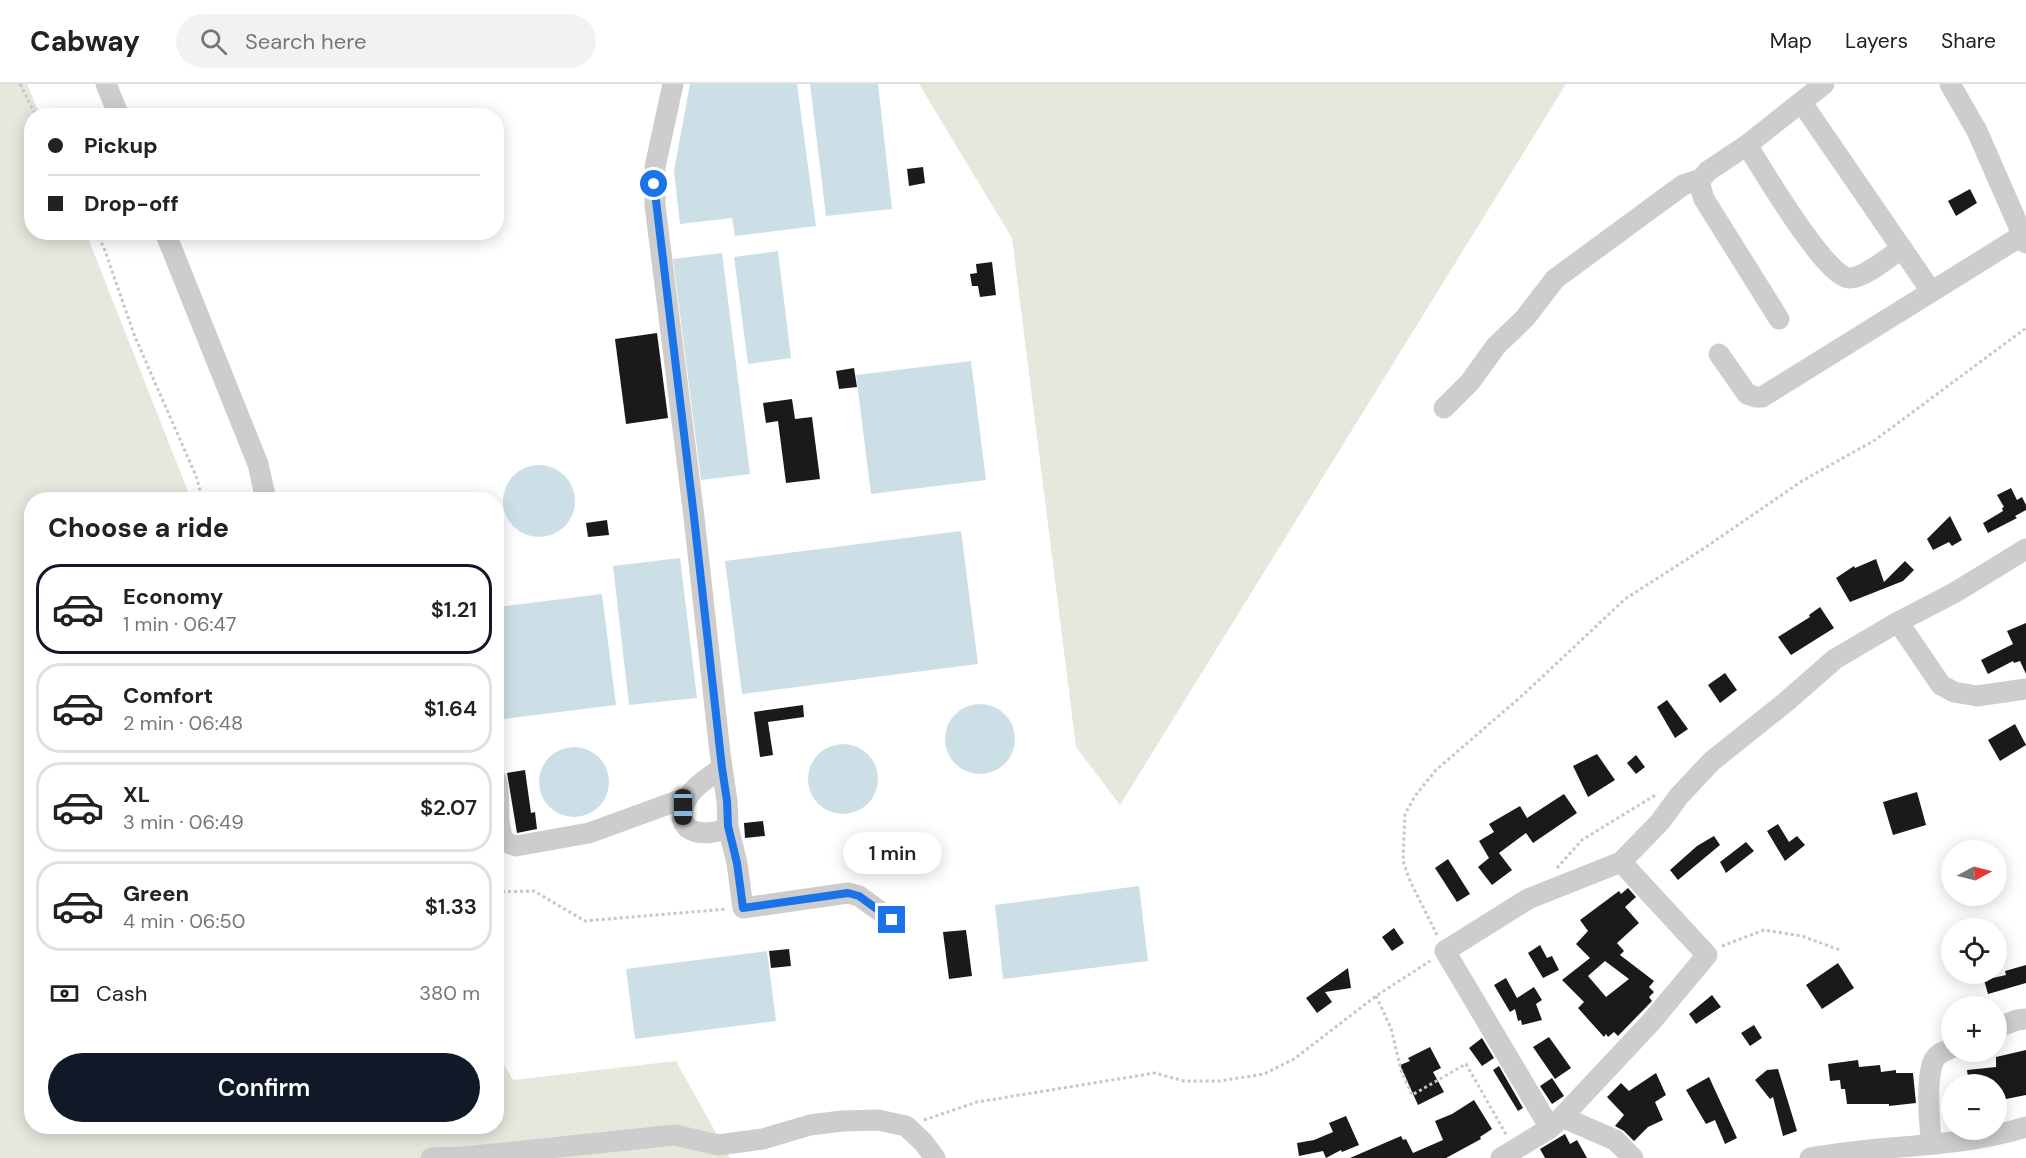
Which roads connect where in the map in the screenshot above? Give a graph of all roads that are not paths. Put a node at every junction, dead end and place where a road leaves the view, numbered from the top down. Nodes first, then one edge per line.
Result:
1 (106, 84) edge
2 (673, 84) edge
3 (1824, 84) edge
4 (1950, 84) edge
5 (1802, 103) junction
6 (116, 108) edge
7 (1747, 145) junction
8 (1701, 179) junction
9 (2025, 237) edge
10 (168, 240) edge
11 (1902, 248) junction
12 (1931, 291) junction
13 (1779, 319) dead end
14 (1719, 354) dead end
15 (1444, 408) dead end
16 (264, 492) edge
17 (2026, 549) edge
18 (1898, 622) junction
19 (2026, 689) edge
20 (722, 768) junction
21 (688, 797) junction
22 (728, 826) junction
23 (504, 840) edge
24 (1621, 862) junction
25 (892, 920) dead end
26 (2026, 1019) edge
27 (2007, 1024) edge
28 (1941, 1053) edge
29 (1556, 1122) junction
30 (2026, 1127) edge
31 (1932, 1144) junction
32 (1508, 1154) edge
33 (431, 1158) edge
34 (935, 1158) edge
35 (1633, 1158) edge
36 (1809, 1158) edge

1 - 6 street
2 - 20 street
3 - 5 street
4 - 9 street
5 - 7 street
5 - 11 street
7 - 8 street
7 - 11 street
8 - 13 street
8 - 15 street
9 - 12 street
10 - 16 street
11 - 12 street
12 - 14 street
17 - 18 street
18 - 19 street
18 - 24 street
20 - 21 street
20 - 22 street
21 - 22 street
21 - 23 street
22 - 25 street
24 - 29 street
24 - 29 street
26 - 27 street
28 - 31 street
29 - 32 street
29 - 35 street
30 - 31 street
31 - 36 street
33 - 34 street

